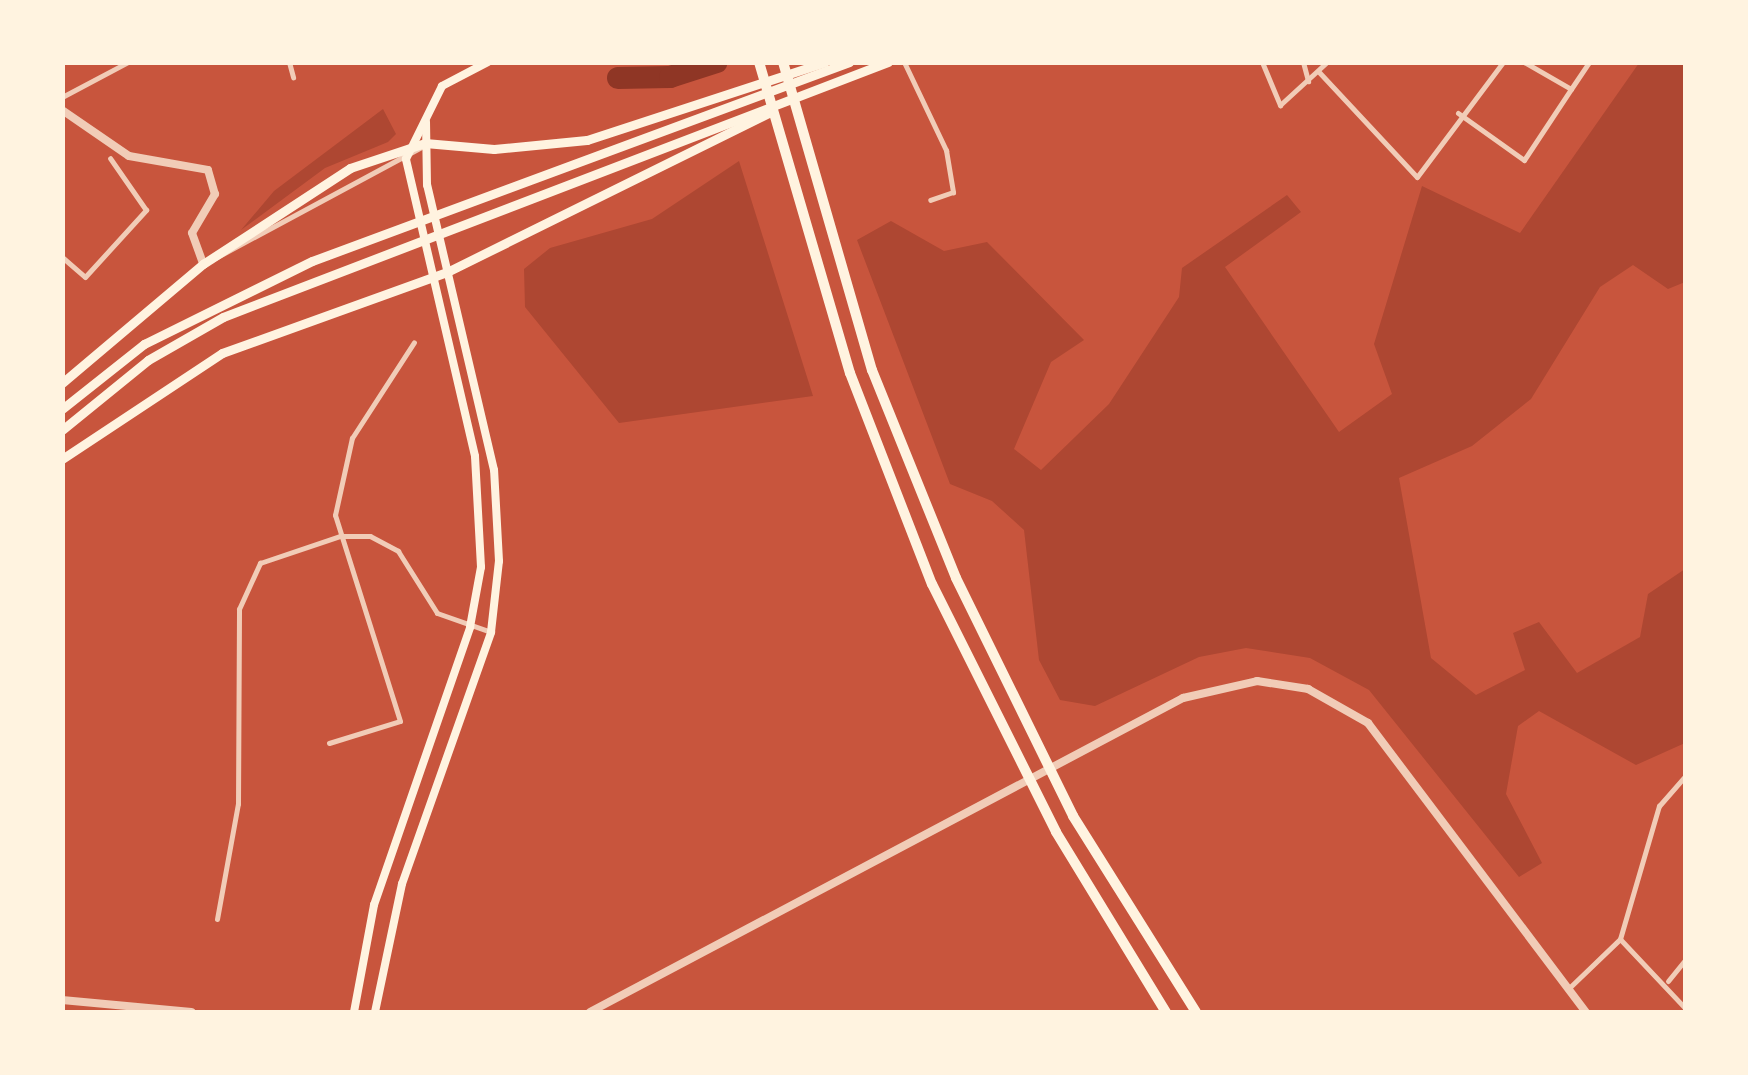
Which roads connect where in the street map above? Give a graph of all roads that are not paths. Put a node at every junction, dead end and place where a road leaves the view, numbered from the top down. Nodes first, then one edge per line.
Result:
1 (128, 62) edge
2 (290, 62) edge
3 (488, 62) edge
4 (758, 62) edge
5 (783, 62) edge
6 (825, 62) edge
7 (848, 62) edge
8 (888, 62) edge
9 (904, 62) edge
10 (1262, 62) edge
11 (1303, 62) edge
12 (1326, 62) edge
13 (1504, 62) edge
14 (1524, 62) edge
15 (1590, 62) edge
16 (477, 64) edge
17 (1318, 71) junction
18 (293, 76) dead end
19 (1308, 81) junction
20 (1570, 89) junction
21 (62, 97) edge
22 (786, 102) junction
23 (62, 110) edge
24 (1458, 113) junction
25 (426, 122) junction
26 (425, 143) junction
27 (408, 147) junction
28 (110, 158) dead end
29 (406, 160) junction
30 (930, 200) dead end
31 (62, 257) edge
32 (202, 264) junction
33 (446, 272) junction
34 (431, 277) junction
35 (414, 342) dead end
36 (62, 382) edge
37 (62, 409) edge
38 (62, 430) edge
39 (62, 458) edge
40 (340, 536) junction
41 (470, 627) junction
42 (490, 632) junction
43 (329, 743) dead end
44 (1686, 775) edge
45 (217, 919) dead end
46 (1620, 940) junction
47 (1686, 959) edge
48 (1668, 982) junction
49 (1568, 988) junction
50 (62, 1000) edge
51 (1686, 1009) edge
52 (191, 1012) edge
53 (354, 1012) edge
54 (374, 1012) edge
55 (590, 1012) edge
56 (1166, 1012) edge
57 (1196, 1012) edge
58 (1586, 1012) edge

1 - 21 street
2 - 18 street
3 - 16 main road
4 - 56 highway
5 - 57 highway
6 - 26 highway
7 - 37 highway
8 - 22 highway
9 - 30 street
10 - 19 street
11 - 19 street
12 - 17 street
13 - 24 street
14 - 20 street
15 - 20 street
16 - 25 main road
17 - 19 street
17 - 24 street
20 - 24 street
22 - 33 highway
22 - 38 highway
23 - 32 street
25 - 26 main road
25 - 27 main road
26 - 27 highway
26 - 29 street
26 - 33 main road
27 - 29 main road
27 - 32 highway
28 - 31 street
29 - 32 street
29 - 34 main road
32 - 36 highway
33 - 34 highway
33 - 42 main road
34 - 39 highway
34 - 41 main road
35 - 40 street
40 - 41 street
40 - 43 street
40 - 45 street
41 - 42 street
41 - 53 main road
42 - 54 main road
44 - 46 street
46 - 48 street
46 - 49 street
47 - 48 street
48 - 51 street
49 - 55 street
49 - 58 street
50 - 52 street

